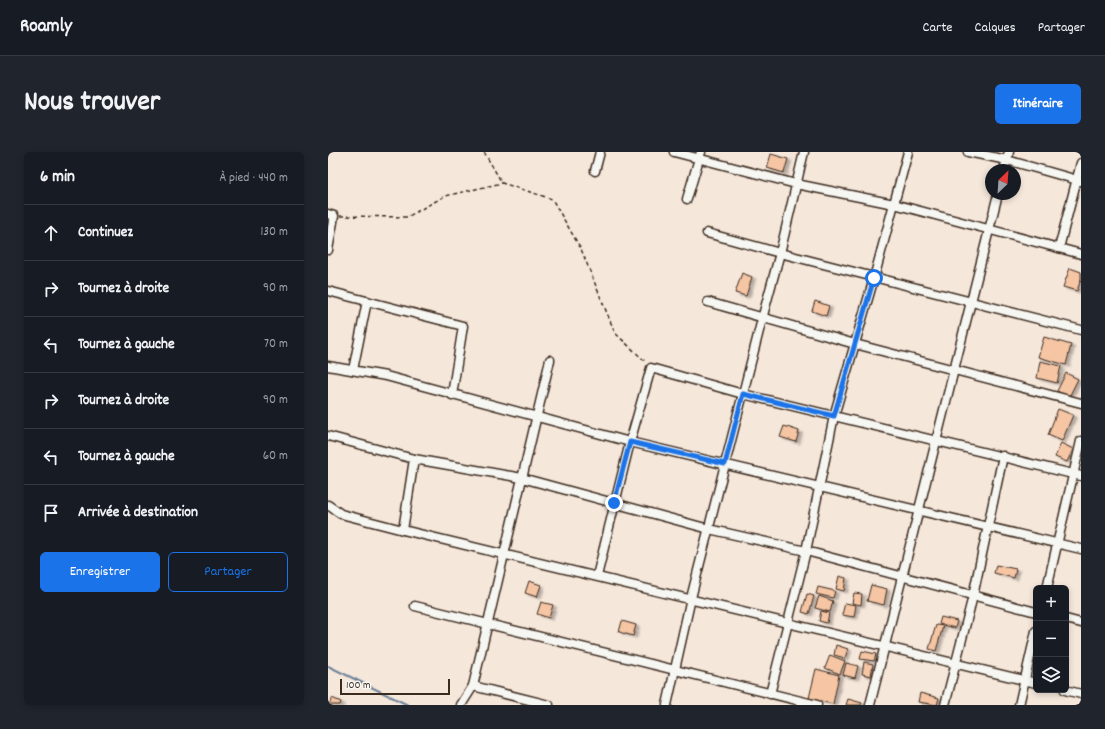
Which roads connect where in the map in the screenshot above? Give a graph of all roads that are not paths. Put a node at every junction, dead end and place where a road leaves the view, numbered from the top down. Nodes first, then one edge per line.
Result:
1 (600, 152) edge
2 (674, 152) edge
3 (804, 152) edge
4 (908, 152) edge
5 (968, 152) edge
6 (700, 155) edge
7 (1008, 156) edge
8 (1081, 163) edge
9 (595, 171) dead end
10 (1079, 180) edge
11 (796, 184) junction
12 (687, 199) dead end
13 (996, 200) edge
14 (894, 204) junction
15 (331, 215) edge
16 (988, 228) junction
17 (707, 233) dead end
18 (1059, 248) junction
19 (328, 250) edge
20 (780, 254) junction
21 (1081, 254) edge
22 (874, 278) junction
23 (328, 291) edge
24 (368, 301) junction
25 (708, 302) dead end
26 (971, 302) junction
27 (762, 319) junction
28 (1081, 330) edge
29 (855, 344) junction
30 (550, 360) dead end
31 (328, 366) edge
32 (353, 370) junction
33 (954, 370) junction
34 (452, 394) junction
35 (743, 394) junction
36 (1081, 403) edge
37 (537, 415) junction
38 (834, 416) junction
39 (328, 436) edge
40 (936, 440) junction
41 (1081, 441) edge
42 (630, 442) junction
43 (1003, 456) junction
44 (414, 459) junction
45 (725, 464) junction
46 (1077, 475) edge
47 (522, 478) junction
48 (820, 486) junction
49 (614, 503) junction
50 (328, 505) edge
51 (919, 509) junction
52 (988, 527) junction
53 (709, 529) junction
54 (403, 530) junction
55 (1058, 544) junction
56 (1081, 549) edge
57 (806, 551) junction
58 (504, 554) junction
59 (597, 576) junction
60 (902, 577) junction
61 (1047, 585) edge
62 (973, 596) junction
63 (691, 598) junction
64 (414, 606) dead end
65 (1033, 611) edge
66 (1069, 620) edge
67 (788, 622) junction
68 (1081, 622) edge
69 (488, 624) junction
70 (1033, 644) edge
71 (885, 646) junction
72 (956, 663) junction
73 (674, 670) junction
74 (1025, 680) junction
75 (1033, 682) edge
76 (473, 686) junction
77 (1069, 691) edge
78 (770, 694) junction
79 (1081, 694) edge
80 (461, 705) edge
81 (549, 705) edge
82 (667, 705) edge
83 (817, 705) edge
84 (870, 705) edge
85 (945, 705) edge
86 (1019, 705) edge

1 - 9 street
2 - 6 street
3 - 11 street
4 - 14 street
5 - 7 street
6 - 11 street
6 - 12 street
7 - 10 street
8 - 10 street
10 - 18 street
11 - 14 street
11 - 20 street
13 - 16 street
14 - 16 street
14 - 22 street
15 - 19 street
16 - 18 street
16 - 26 street
17 - 20 street
18 - 21 street
20 - 22 street
20 - 27 street
22 - 26 street
22 - 29 street
23 - 24 street
24 - 32 street
24 - 34 street
25 - 27 street
26 - 28 street
26 - 33 street
27 - 29 street
27 - 35 street
29 - 33 street
29 - 38 street
30 - 37 street
31 - 32 street
32 - 34 street
33 - 36 street
33 - 40 street
34 - 37 street
35 - 38 street
35 - 42 street
35 - 45 street
37 - 42 street
37 - 47 street
38 - 40 street
38 - 48 street
39 - 44 street
40 - 43 street
40 - 51 street
41 - 46 street
42 - 45 street
42 - 49 street
43 - 46 street
43 - 52 street
44 - 47 street
44 - 54 street
45 - 48 street
45 - 53 street
46 - 55 street
47 - 49 street
47 - 58 street
48 - 51 street
48 - 57 street
49 - 53 street
49 - 59 street
50 - 54 street
51 - 52 street
51 - 60 street
52 - 55 street
52 - 62 street
53 - 57 street
53 - 63 street
54 - 58 street
55 - 56 street
55 - 61 street
57 - 60 street
57 - 67 street
58 - 59 street
58 - 69 street
59 - 63 street
60 - 62 street
60 - 71 street
62 - 65 street
62 - 72 street
63 - 67 street
63 - 73 street
64 - 69 street
66 - 68 street
67 - 71 street
67 - 78 street
69 - 73 street
69 - 76 street
70 - 74 street
71 - 72 street
71 - 84 street
72 - 74 street
72 - 85 street
73 - 78 street
73 - 82 street
74 - 75 street
74 - 86 street
76 - 80 street
76 - 81 street
77 - 79 street
78 - 83 street

